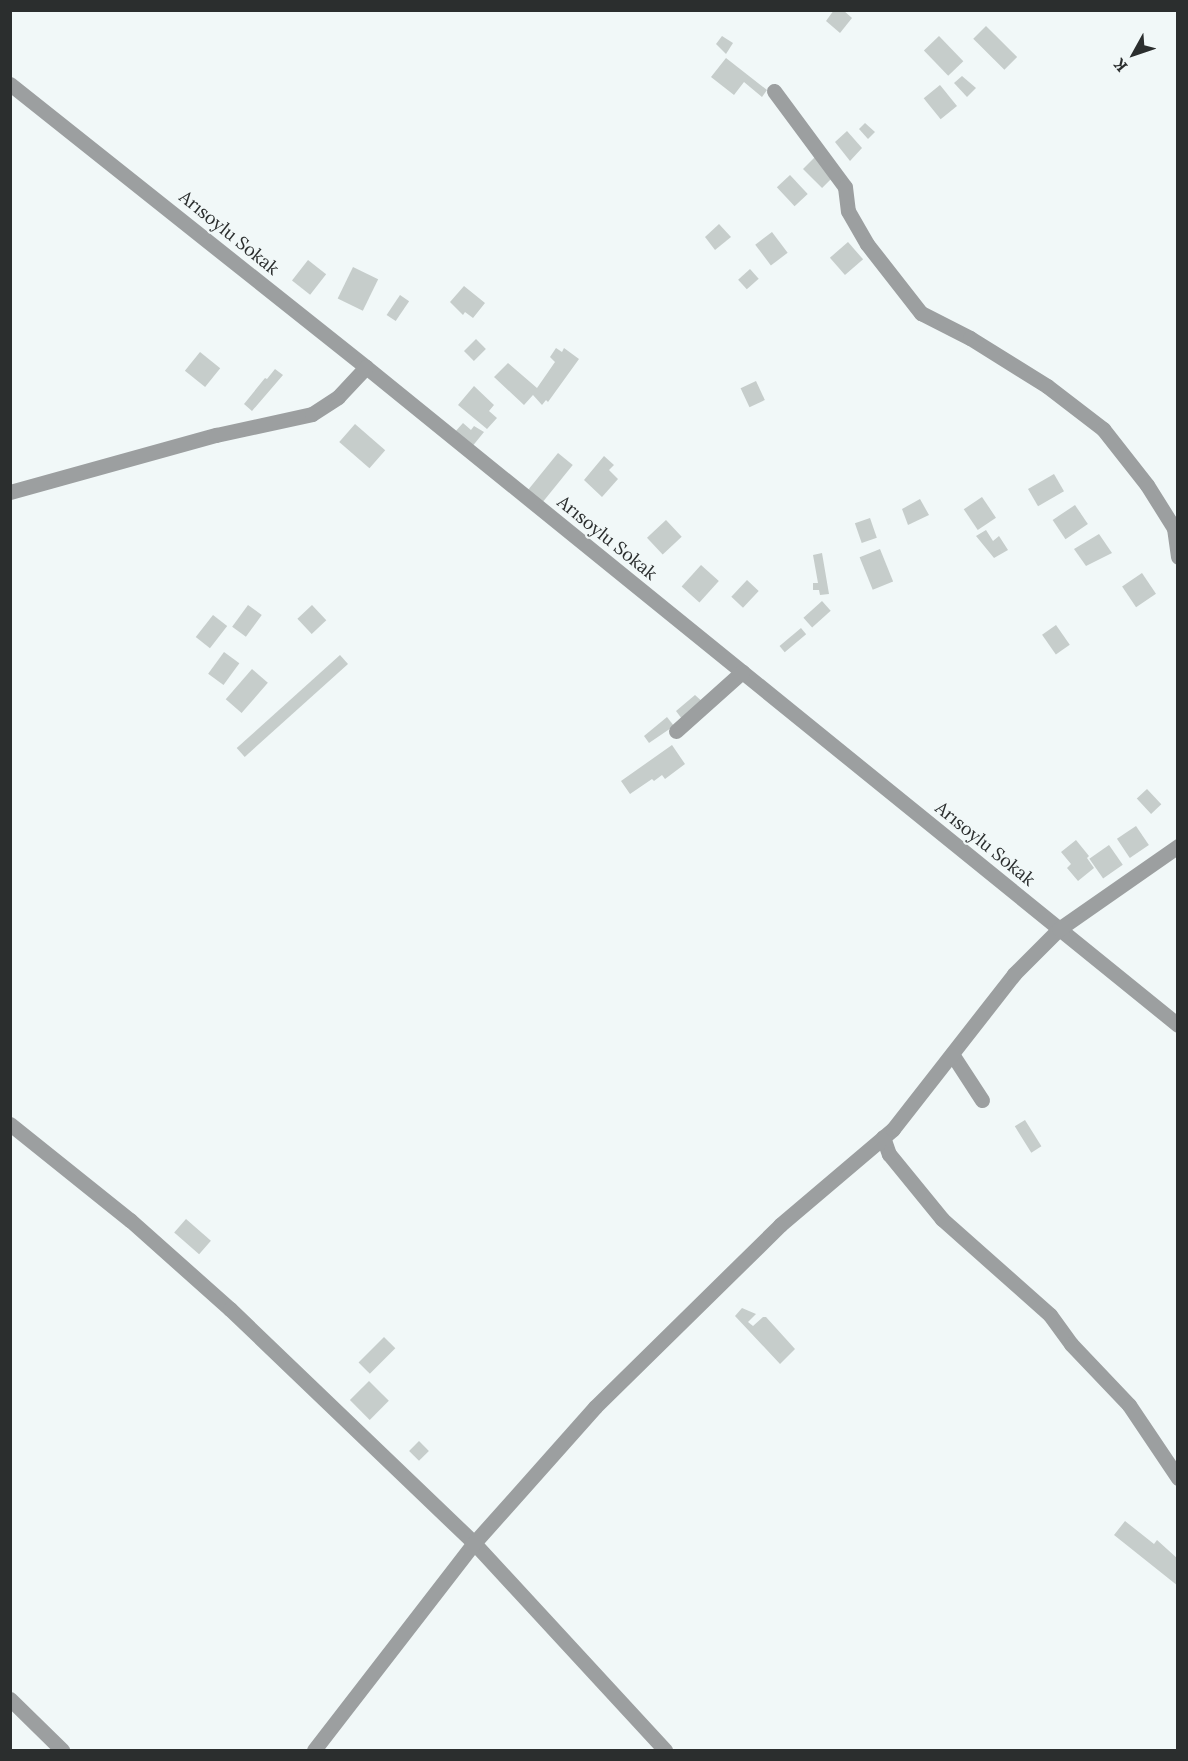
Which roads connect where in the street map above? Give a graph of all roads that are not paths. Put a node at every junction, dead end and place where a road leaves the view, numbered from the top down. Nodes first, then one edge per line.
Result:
1 (10, 84) edge
2 (774, 91) dead end
3 (366, 367) junction
4 (10, 492) edge
5 (1178, 557) edge
6 (742, 672) junction
7 (676, 731) dead end
8 (1178, 846) edge
9 (1059, 929) junction
10 (1178, 1024) edge
11 (952, 1054) junction
12 (982, 1100) dead end
13 (10, 1124) edge
14 (883, 1137) junction
15 (1178, 1478) edge
16 (474, 1543) junction
17 (10, 1699) edge
18 (62, 1750) edge
19 (314, 1750) edge
20 (665, 1750) edge

1 - 3 street, Arısoylu Sokak
2 - 5 street
3 - 4 street
3 - 6 street, Arısoylu Sokak
6 - 7 street
6 - 9 street, Arısoylu Sokak
8 - 9 street
9 - 10 street, Arısoylu Sokak
9 - 11 street
11 - 12 street
11 - 14 street
13 - 16 street
14 - 15 street
14 - 16 street
16 - 19 street
16 - 20 street
17 - 18 street

